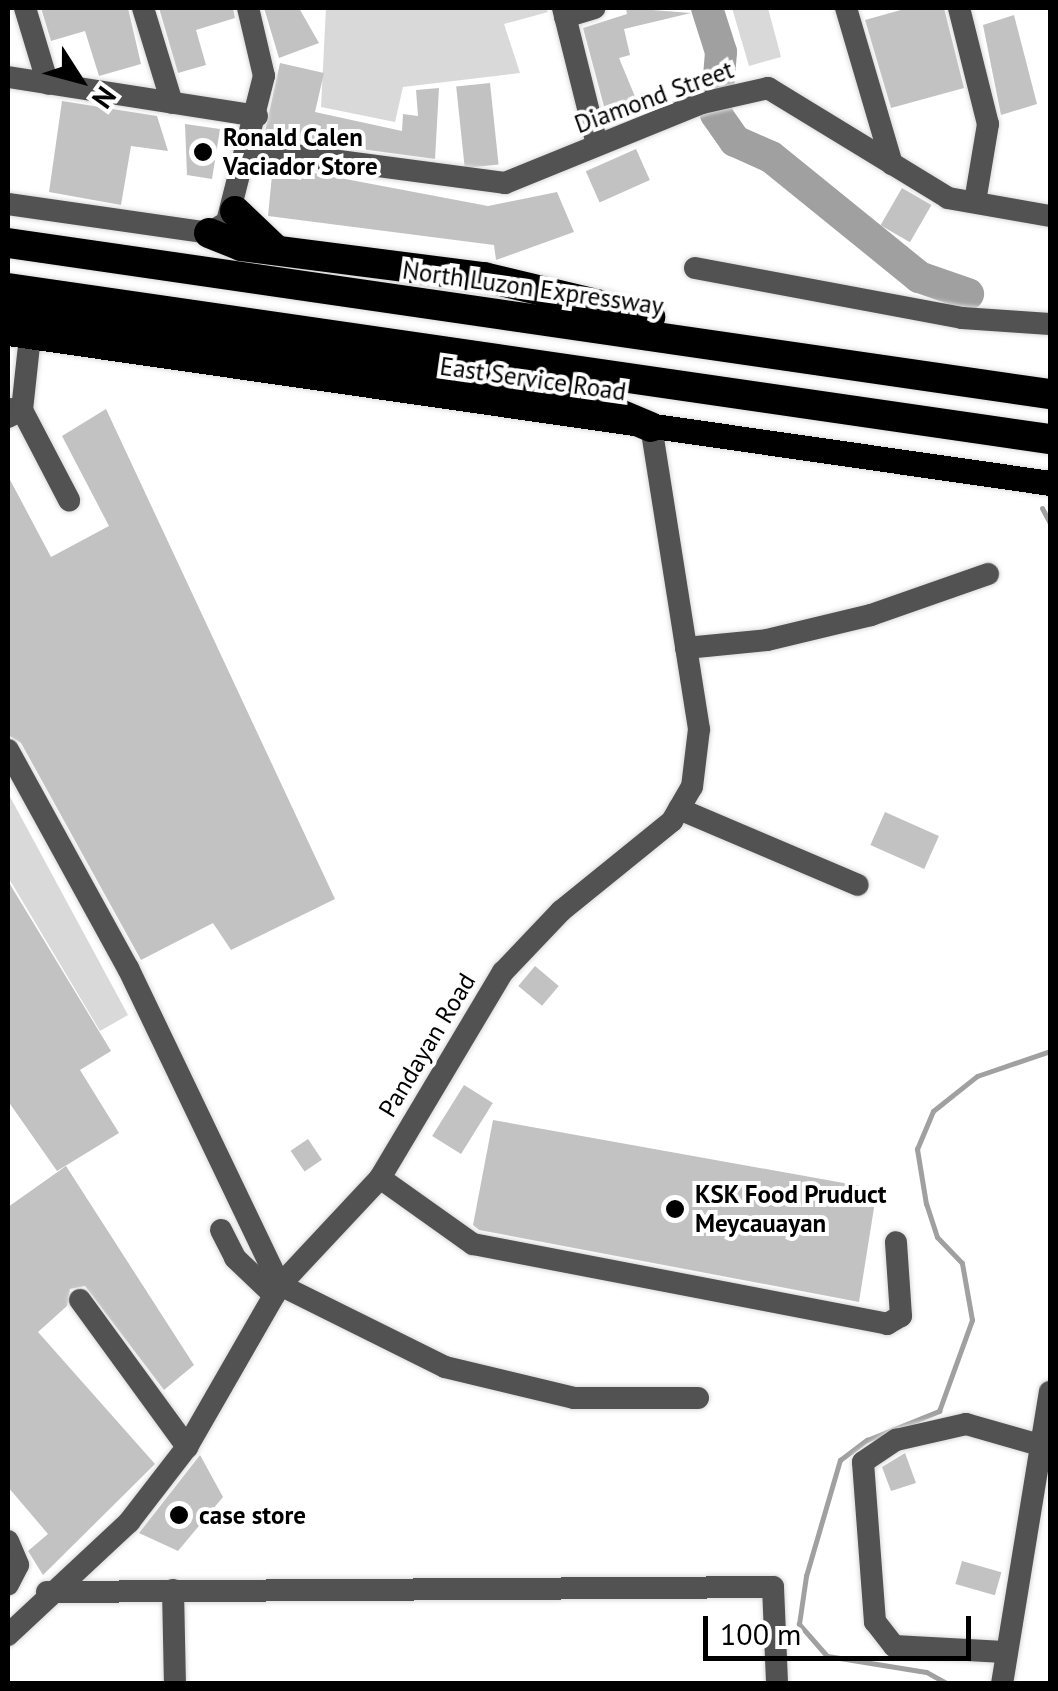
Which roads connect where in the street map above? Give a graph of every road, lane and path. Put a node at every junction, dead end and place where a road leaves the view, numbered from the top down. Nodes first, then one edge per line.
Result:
1 (25, 8) edge
2 (143, 8) edge
3 (248, 8) edge
4 (594, 8) edge
5 (846, 8) edge
6 (959, 8) edge
7 (564, 12) edge
8 (8, 77) edge
9 (48, 84) junction
10 (172, 103) junction
11 (870, 105) junction
12 (257, 116) junction
13 (830, 127) junction
14 (596, 144) junction
15 (250, 150) junction
16 (892, 164) junction
17 (975, 202) junction
18 (8, 204) edge
19 (236, 211) junction
20 (1050, 216) edge
21 (209, 234) junction
22 (8, 244) edge
23 (277, 250) junction
24 (695, 268) dead end
25 (8, 288) edge
26 (8, 314) edge
27 (1050, 324) edge
28 (19, 334) edge
29 (814, 357) junction
30 (1050, 394) edge
31 (12, 412) edge
32 (650, 427) junction
33 (1050, 439) edge
34 (1050, 483) edge
35 (70, 500) dead end
36 (988, 574) dead end
37 (686, 648) junction
38 (8, 750) edge
39 (678, 810) junction
40 (858, 885) dead end
41 (380, 1178) junction
42 (221, 1230) dead end
43 (896, 1242) dead end
44 (277, 1290) junction
45 (80, 1300) dead end
46 (1050, 1392) edge
47 (698, 1398) dead end
48 (1044, 1446) edge
49 (187, 1448) junction
50 (8, 1541) edge
51 (8, 1585) edge
52 (173, 1590) junction
53 (47, 1592) junction
54 (8, 1635) edge
55 (1004, 1652) junction
56 (175, 1684) edge
57 (777, 1684) edge
58 (1002, 1684) edge

1 - 9 street
2 - 10 street
3 - 12 street
4 - 7 street
5 - 11 street
6 - 17 street
7 - 14 street
8 - 9 street
9 - 10 street
10 - 12 street
11 - 13 street
11 - 16 street
12 - 15 street
13 - 14 street, Diamond Street
13 - 16 street, Diamond Street
14 - 15 street, Diamond Street
15 - 19 street
16 - 17 street, Diamond Street
17 - 20 street, Diamond Street
18 - 21 street
19 - 21 street
19 - 23 highway
21 - 23 highway
22 - 29 highway, North Luzon Expressway
23 - 29 highway
24 - 27 street
25 - 33 highway
26 - 32 highway
28 - 31 street
28 - 32 main road, East Service Road
29 - 30 highway, North Luzon Expressway
31 - 35 street
32 - 34 main road, East Service Road
32 - 37 street, Pandayan Road
36 - 37 street
37 - 39 street, Pandayan Road
38 - 44 street
39 - 40 street
39 - 41 street, Pandayan Road
41 - 43 street
41 - 44 street, Pandayan Road
42 - 44 street
44 - 47 street
44 - 49 street, Pandayan Road
45 - 49 street
46 - 48 street
48 - 55 street
48 - 55 street
49 - 53 street, Pandayan Road
50 - 51 street
52 - 53 street
52 - 56 street
52 - 57 street
53 - 54 street, Pandayan Road
55 - 58 street

